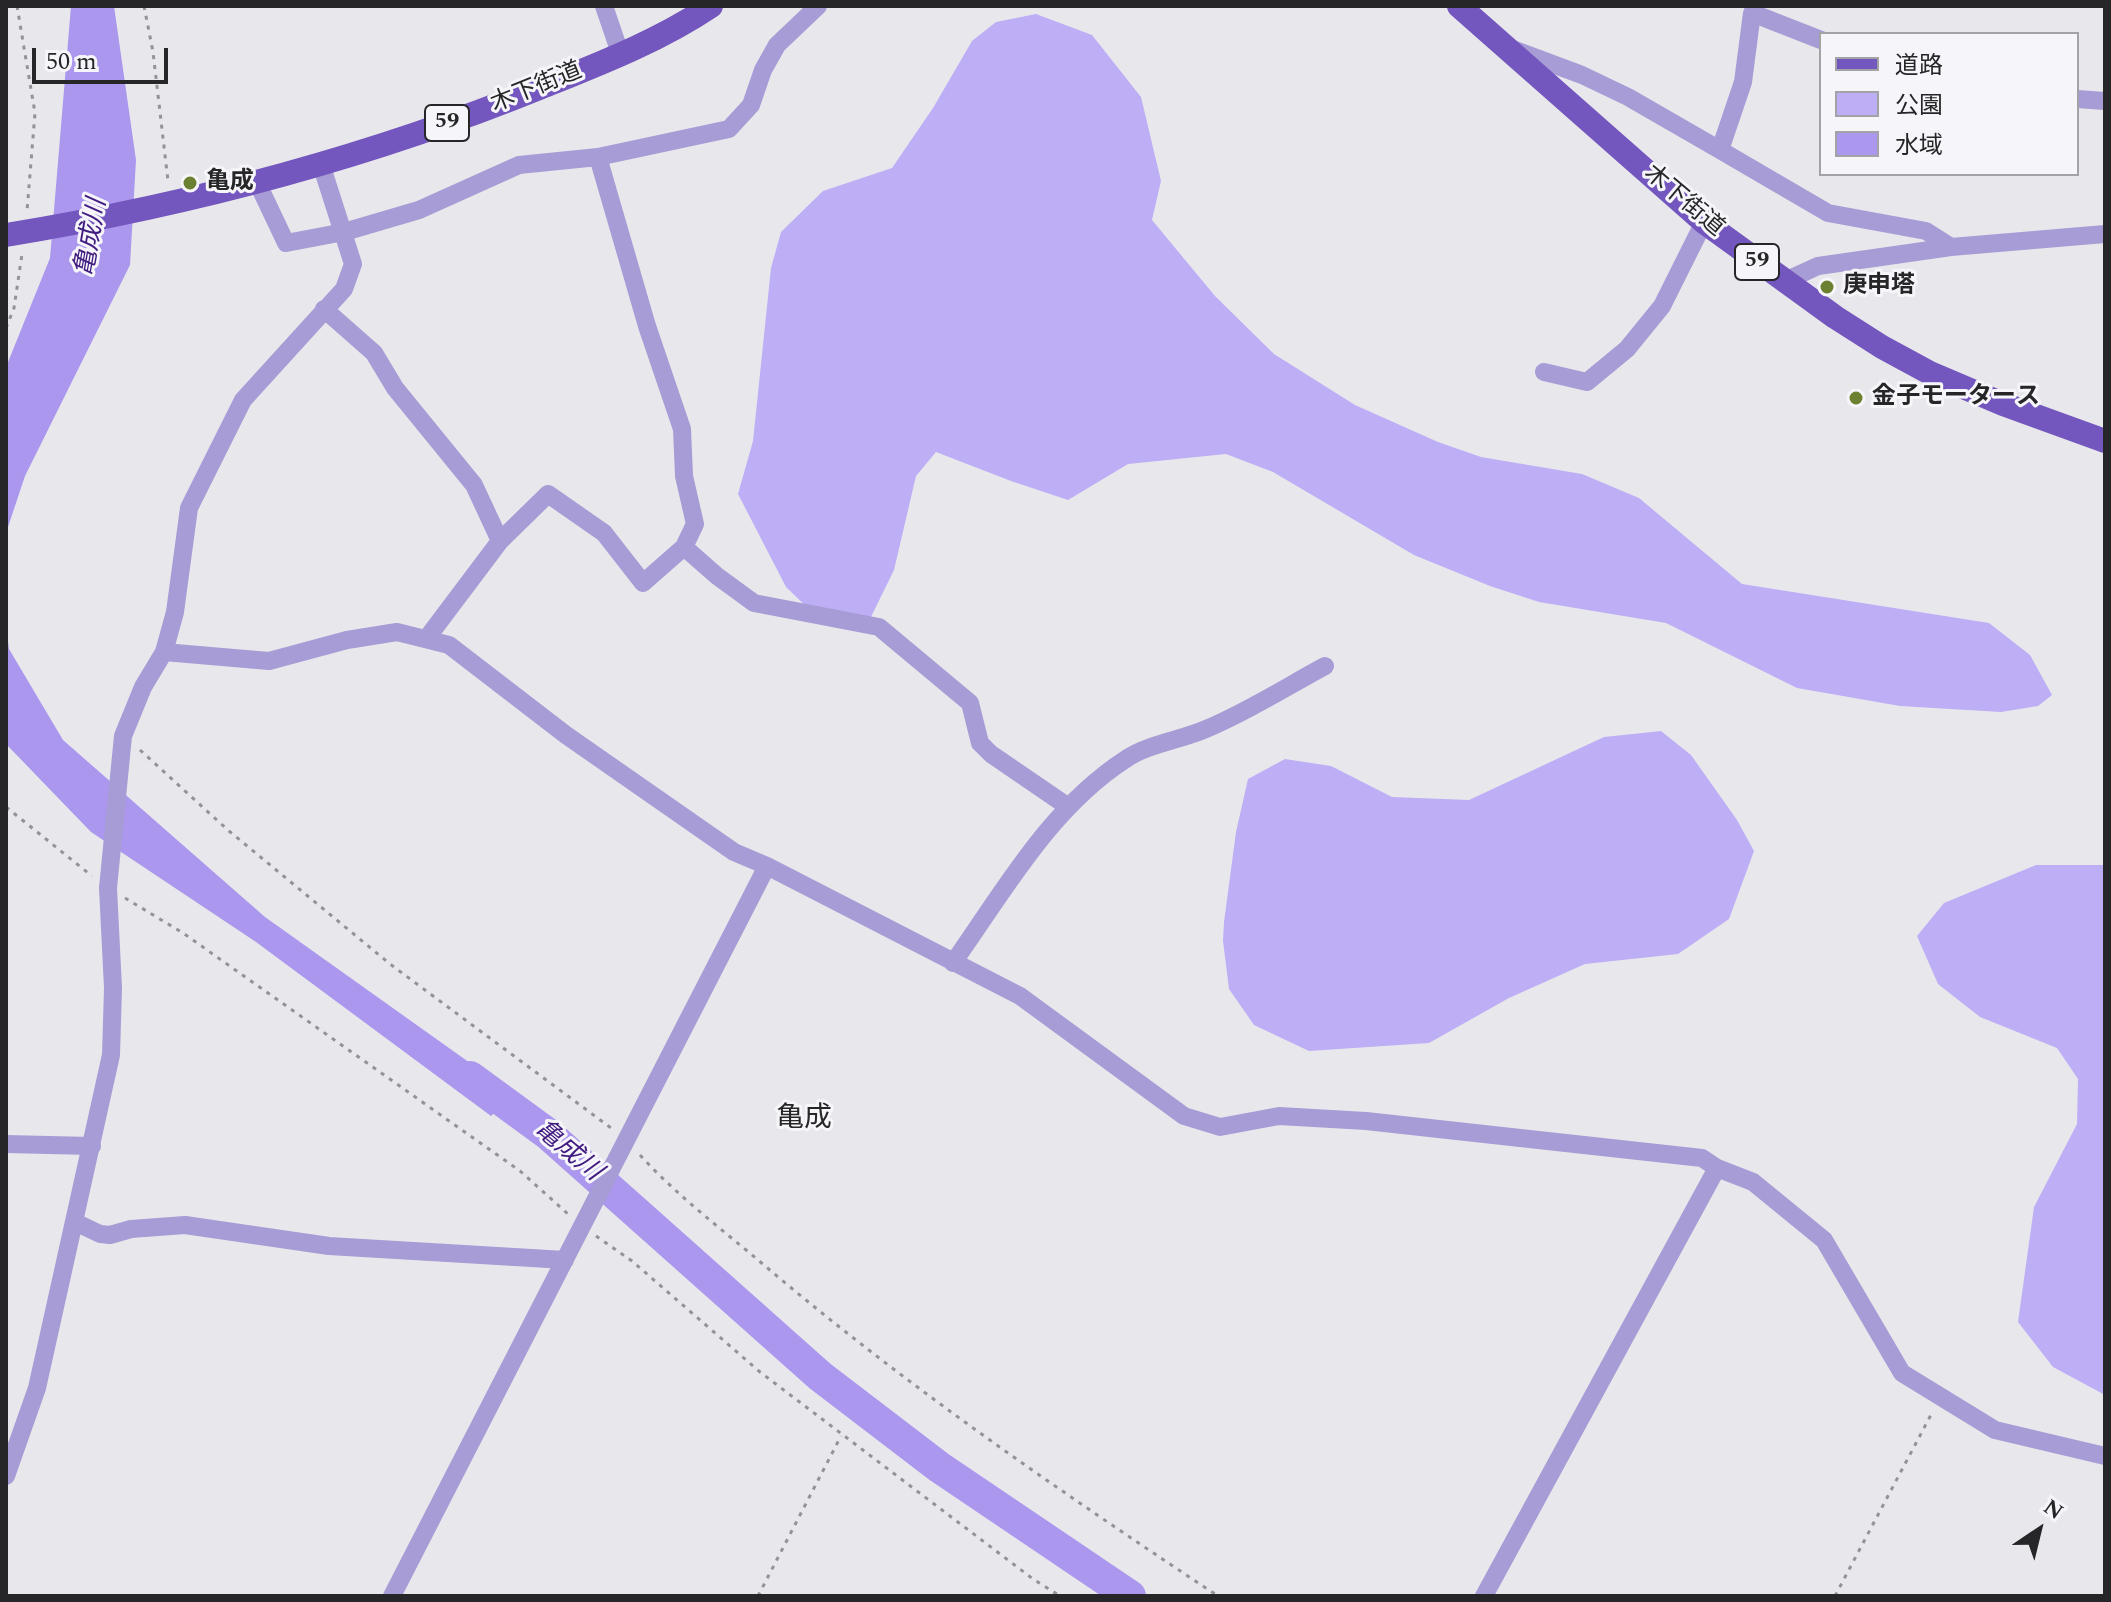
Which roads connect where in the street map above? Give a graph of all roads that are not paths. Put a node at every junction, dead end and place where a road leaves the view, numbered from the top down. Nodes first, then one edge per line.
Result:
1 (604, 6) edge
2 (711, 6) edge
3 (818, 6) edge
4 (1459, 6) edge
5 (1745, 10) edge
6 (1819, 39) edge
7 (1503, 45) junction
8 (620, 53) junction
9 (2079, 99) edge
10 (2105, 101) edge
11 (1720, 150) junction
12 (598, 157) junction
13 (321, 164) junction
14 (258, 184) junction
15 (1704, 222) junction
16 (344, 232) junction
17 (15, 234) edge
18 (2105, 234) edge
19 (1951, 247) junction
20 (1785, 281) junction
21 (324, 309) junction
22 (1544, 372) dead end
23 (2105, 441) edge
24 (500, 541) junction
25 (684, 547) junction
26 (427, 638) junction
27 (164, 652) junction
28 (1325, 666) dead end
29 (1067, 806) junction
30 (767, 866) junction
31 (953, 963) junction
32 (6, 1144) edge
33 (92, 1146) junction
34 (1717, 1168) junction
35 (75, 1222) junction
36 (565, 1260) junction
37 (2105, 1456) edge
38 (6, 1476) edge
39 (392, 1596) edge
40 (1484, 1596) edge

1 - 8 street
2 - 8 main road, 木下街道 / 59
3 - 12 street
4 - 7 main road, 木下街道 / 59
5 - 6 street
5 - 11 street
7 - 11 street
7 - 15 main road, 木下街道 / 59
8 - 13 main road, 木下街道 / 59
9 - 10 street
11 - 19 street
12 - 16 street
12 - 25 street
13 - 14 main road, 木下街道 / 59
13 - 16 street
14 - 16 street
14 - 17 main road, 木下街道 / 59
15 - 20 main road, 木下街道 / 59
15 - 22 street
16 - 21 street
18 - 19 street
19 - 20 street
20 - 23 main road, 木下街道 / 59
21 - 24 street
21 - 27 street
24 - 25 street
24 - 26 street
25 - 29 street
26 - 27 street
26 - 30 street
27 - 33 street
28 - 29 street
29 - 31 street
30 - 31 street
30 - 36 street
31 - 34 street
32 - 33 street
33 - 35 street
34 - 37 street
34 - 40 street
35 - 36 street
35 - 38 street
36 - 39 street

